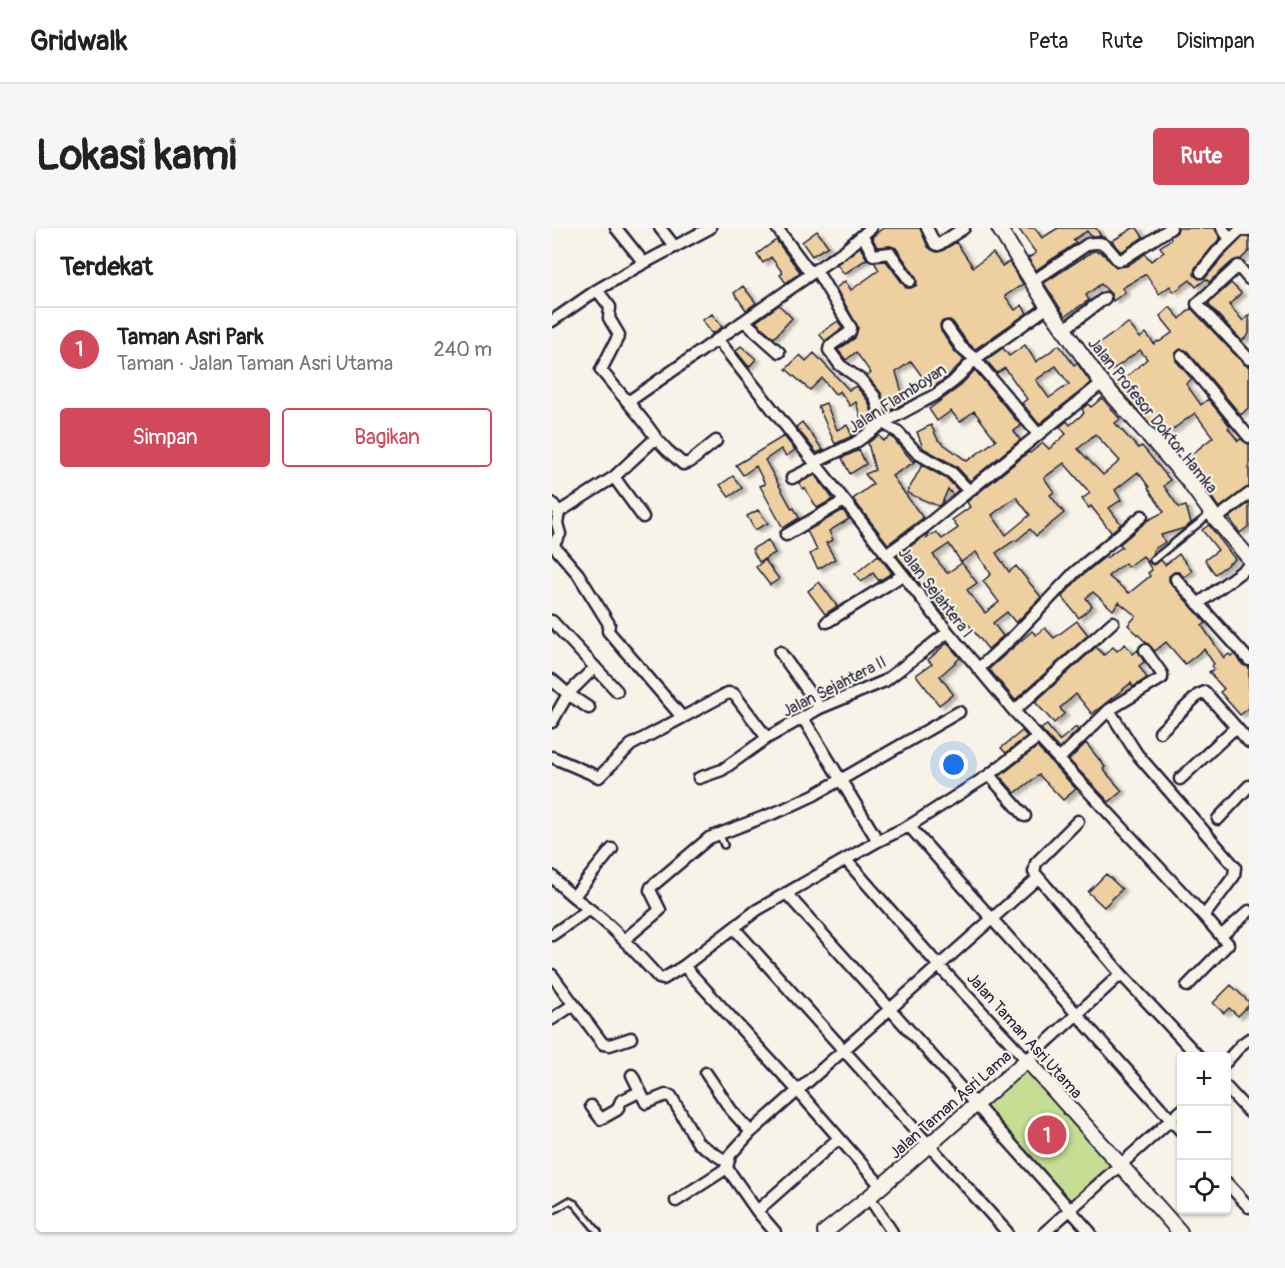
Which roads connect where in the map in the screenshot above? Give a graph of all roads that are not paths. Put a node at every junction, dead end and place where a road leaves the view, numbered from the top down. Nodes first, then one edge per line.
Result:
1 (616, 228) edge
2 (660, 228) edge
3 (710, 228) edge
4 (777, 228) edge
5 (927, 228) edge
6 (964, 228) edge
7 (999, 228) edge
8 (1171, 228) edge
9 (1222, 228) edge
10 (1249, 231) edge
11 (867, 232) edge
12 (1230, 239) junction
13 (675, 247) junction
14 (644, 262) junction
15 (813, 272) junction
16 (1201, 272) dead end
17 (1249, 279) edge
18 (910, 281) dead end
19 (1032, 282) junction
20 (597, 290) junction
21 (1105, 298) dead end
22 (1047, 307) junction
23 (552, 321) edge
24 (744, 321) junction
25 (947, 327) dead end
26 (1063, 330) junction
27 (718, 340) junction
28 (779, 352) dead end
29 (1182, 356) dead end
30 (1249, 358) edge
31 (975, 359) junction
32 (1102, 383) junction
33 (628, 402) junction
34 (1249, 416) edge
35 (883, 423) junction
36 (1239, 425) junction
37 (1038, 434) junction
38 (1249, 437) edge
39 (657, 438) junction
40 (716, 441) dead end
41 (815, 464) junction
42 (614, 477) junction
43 (792, 478) dead end
44 (969, 491) junction
45 (1249, 494) edge
46 (844, 501) junction
47 (552, 503) edge
48 (560, 512) junction
49 (1142, 516) dead end
50 (1214, 516) junction
51 (644, 517) dead end
52 (786, 535) dead end
53 (552, 545) edge
54 (887, 554) junction
55 (1249, 558) edge
56 (1153, 560) dead end
57 (1249, 566) edge
58 (903, 575) junction
59 (1176, 579) dead end
60 (1198, 604) junction
61 (552, 621) edge
62 (827, 622) dead end
63 (1113, 622) dead end
64 (948, 632) junction
65 (1144, 650) dead end
66 (780, 652) dead end
67 (1249, 660) edge
68 (595, 667) junction
69 (978, 669) junction
70 (552, 680) edge
71 (617, 691) dead end
72 (568, 694) junction
73 (589, 708) dead end
74 (820, 708) junction
75 (1014, 711) junction
76 (1109, 711) junction
77 (958, 712) dead end
78 (682, 717) junction
79 (803, 718) junction
80 (552, 722) edge
81 (1236, 727) junction
82 (1160, 732) dead end
83 (767, 738) junction
84 (1038, 738) junction
85 (1249, 742) edge
86 (552, 757) edge
87 (1059, 759) junction
88 (989, 775) junction
89 (699, 778) dead end
90 (1180, 779) dead end
91 (842, 780) junction
92 (1249, 786) edge
93 (1025, 816) dead end
94 (1218, 819) dead end
95 (1078, 821) dead end
96 (909, 826) junction
97 (719, 833) junction
98 (878, 841) junction
99 (724, 845) dead end
100 (612, 849) dead end
101 (846, 860) junction
102 (1038, 878) junction
103 (554, 884) edge
104 (786, 893) junction
105 (574, 896) junction
106 (588, 910) junction
107 (1249, 911) edge
108 (1204, 916) junction
109 (992, 919) junction
110 (734, 928) junction
111 (552, 935) edge
112 (624, 940) junction
113 (1224, 940) junction
114 (684, 966) junction
115 (939, 966) junction
116 (1121, 974) junction
117 (552, 975) edge
118 (1187, 986) dead end
119 (573, 1005) junction
120 (889, 1010) junction
121 (1076, 1015) junction
122 (552, 1019) edge
123 (631, 1038) dead end
124 (1249, 1039) edge
125 (843, 1050) junction
126 (1194, 1052) edge
127 (1231, 1057) edge
128 (1027, 1060) junction
129 (706, 1073) dead end
130 (632, 1076) dead end
131 (798, 1091) junction
132 (639, 1092) junction
133 (1231, 1092) edge
134 (591, 1106) dead end
135 (976, 1106) junction
136 (1249, 1112) edge
137 (1177, 1115) edge
138 (1171, 1120) junction
139 (1177, 1127) edge
140 (751, 1132) junction
141 (839, 1138) junction
142 (928, 1145) junction
143 (727, 1165) junction
144 (1119, 1165) junction
145 (881, 1186) junction
146 (1231, 1187) edge
147 (869, 1197) junction
148 (676, 1201) dead end
149 (1249, 1207) edge
150 (1070, 1209) junction
151 (552, 1211) edge
152 (757, 1211) junction
153 (598, 1232) edge
154 (775, 1232) edge
155 (825, 1232) edge
156 (892, 1232) edge
157 (1007, 1232) edge
158 (1045, 1232) edge
159 (1090, 1232) edge
160 (1180, 1232) edge

1 - 14 street
2 - 13 street
3 - 13 street
4 - 15 street
5 - 6 street
7 - 19 street, Jalan Profesor Doktor Hamka
8 - 19 street
9 - 12 street
10 - 12 street
11 - 15 street
11 - 18 street
12 - 16 street
13 - 14 street
14 - 20 street
15 - 24 street
15 - 35 street
17 - 30 street
19 - 22 street, Jalan Profesor Doktor Hamka
20 - 23 street
20 - 33 street
21 - 26 street
22 - 26 street, Jalan Profesor Doktor Hamka
22 - 31 street, Jalan Flamboyan
24 - 27 street
24 - 28 street
25 - 31 street
26 - 32 street, Jalan Profesor Doktor Hamka
27 - 33 street
27 - 41 street, Jalan Sejahtera I
29 - 36 street
31 - 35 street, Jalan Flamboyan
31 - 37 street
32 - 37 street
32 - 50 street, Jalan Profesor Doktor Hamka
33 - 39 street
34 - 36 street
35 - 41 street, Jalan Flamboyan
35 - 44 street
36 - 38 street
37 - 44 street
39 - 40 street
39 - 42 street
41 - 43 street, Jalan Flamboyan
41 - 46 street, Jalan Sejahtera I
42 - 48 street
42 - 51 street
44 - 54 street
45 - 50 street
46 - 52 street
46 - 54 street, Jalan Sejahtera I
47 - 48 street
48 - 53 street
49 - 69 street
50 - 55 street, Jalan Profesor Doktor Hamka
50 - 56 lane
53 - 78 street
54 - 58 street, Jalan Sejahtera I
57 - 60 street
58 - 62 street
58 - 64 street, Jalan Sejahtera I
59 - 60 street
60 - 67 street
61 - 68 street
63 - 75 street
64 - 69 street, Jalan Sejahtera I
64 - 74 street, Jalan Sejahtera II
65 - 76 street
66 - 74 street
68 - 71 street
68 - 72 street
69 - 75 street, Jalan Sejahtera I
70 - 72 street
72 - 73 street
72 - 80 street
74 - 79 street, Jalan Sejahtera II
75 - 84 street, Jalan Sejahtera I
76 - 87 street
76 - 108 street
77 - 91 street
78 - 83 street
78 - 86 street
79 - 83 street, Jalan Sejahtera II
79 - 91 street
81 - 82 street
81 - 85 street
81 - 90 street
83 - 89 street, Jalan Sejahtera II
84 - 87 street, Jalan Sejahtera I
84 - 88 street
87 - 108 street, Jalan Sejahtera I
88 - 93 street
88 - 96 street
91 - 97 street
91 - 98 street
92 - 94 street
95 - 102 street
96 - 98 street
96 - 109 street
97 - 99 lane
97 - 112 street
98 - 101 street
100 - 105 street
101 - 104 street
101 - 115 street, Jalan Taman Asri Utama
102 - 109 street
102 - 116 street
103 - 105 street
104 - 110 street
104 - 120 street
105 - 106 street
106 - 111 street
106 - 112 street
107 - 113 street
108 - 113 street, Jalan Sejahtera I
109 - 115 street
109 - 121 street
110 - 114 street
110 - 125 street
112 - 114 street
113 - 118 street
114 - 131 street
115 - 120 street
115 - 128 street, Jalan Taman Asri Utama
116 - 121 street, Jalan Taman Asri Lama
116 - 126 street
117 - 119 street
119 - 122 street
119 - 123 street
120 - 125 street
120 - 135 street
121 - 128 street, Jalan Taman Asri Lama
121 - 138 street
124 - 127 street
125 - 131 street
125 - 142 street
128 - 135 street, Jalan Taman Asri Lama
128 - 144 street, Jalan Taman Asri Utama
129 - 140 street
130 - 132 street
131 - 140 street
131 - 141 street
132 - 134 street
132 - 143 street
133 - 136 street
135 - 142 street, Jalan Taman Asri Lama
135 - 150 street
137 - 138 street
138 - 139 street
138 - 144 street
140 - 143 street
141 - 145 street
141 - 152 street
142 - 145 street, Jalan Taman Asri Lama
142 - 157 street
143 - 148 street
143 - 152 street
144 - 150 street
144 - 160 street, Jalan Taman Asri Utama
145 - 147 street, Jalan Taman Asri Lama
146 - 149 street
147 - 155 street, Jalan Taman Asri Lama
147 - 156 street
150 - 158 street
150 - 159 street
151 - 153 lane
152 - 154 street

